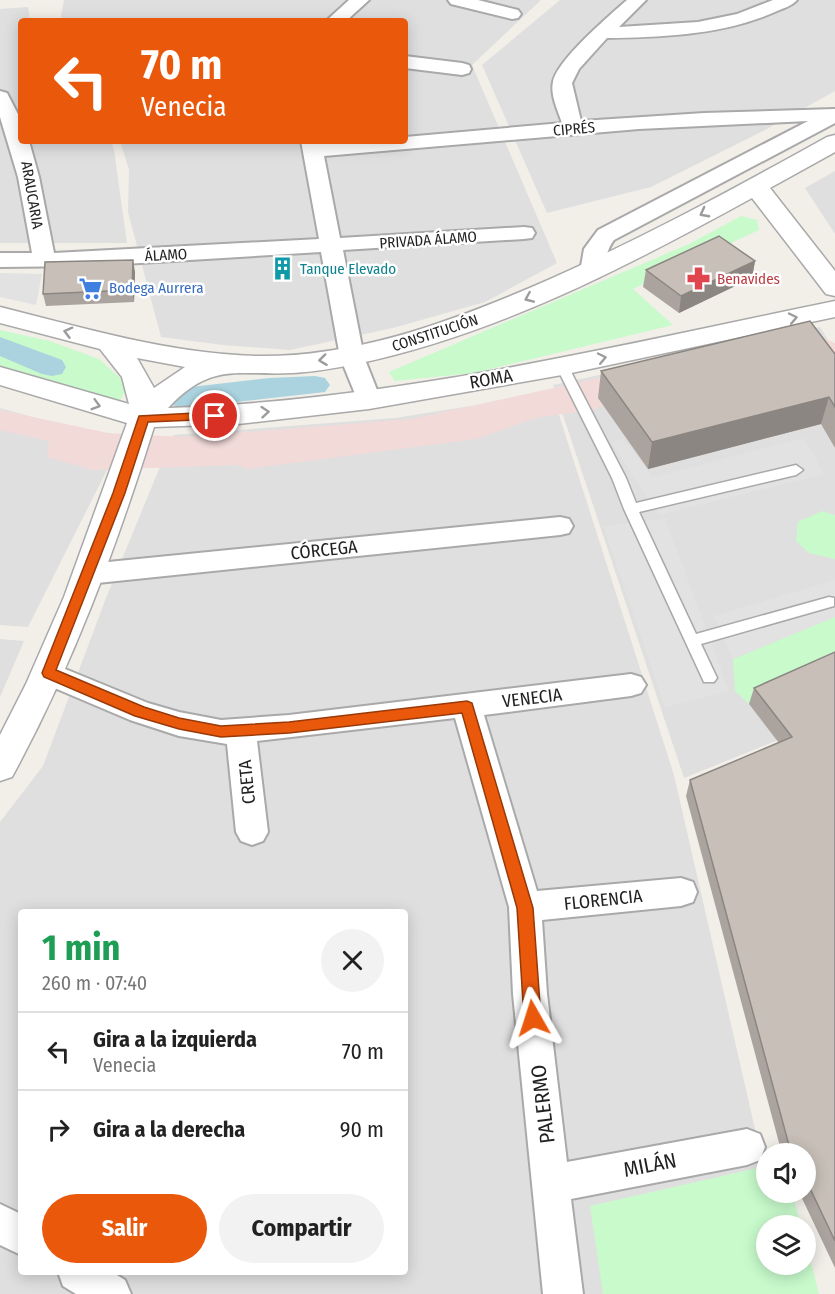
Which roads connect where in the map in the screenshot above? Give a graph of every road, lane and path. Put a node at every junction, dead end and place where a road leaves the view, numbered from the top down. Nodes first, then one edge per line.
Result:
1 (360, 0) edge
2 (457, 0) edge
3 (637, 0) edge
4 (788, 0) edge
5 (512, 15) dead end
6 (339, 18) edge
7 (603, 33) junction
8 (408, 62) edge
9 (462, 69) dead end
10 (0, 98) edge
11 (835, 115) edge
12 (574, 129) junction
13 (18, 135) edge
14 (408, 140) edge
15 (835, 142) edge
16 (21, 144) edge
17 (343, 144) edge
18 (312, 146) edge
19 (738, 167) junction
20 (756, 186) junction
21 (524, 233) dead end
22 (332, 247) junction
23 (0, 260) edge
24 (44, 261) junction
25 (591, 272) junction
26 (835, 288) edge
27 (835, 309) edge
28 (0, 315) edge
29 (110, 343) junction
30 (352, 357) junction
31 (236, 362) junction
32 (562, 366) junction
33 (0, 376) edge
34 (369, 400) junction
35 (143, 418) junction
36 (796, 470) dead end
37 (631, 509) junction
38 (560, 526) dead end
39 (88, 574) junction
40 (829, 602) dead end
41 (692, 640) junction
42 (48, 673) junction
43 (709, 678) dead end
44 (631, 685) dead end
45 (467, 707) junction
46 (241, 732) junction
47 (0, 767) edge
48 (252, 832) dead end
49 (681, 892) dead end
50 (525, 908) junction
51 (747, 1147) dead end
52 (552, 1184) junction
53 (0, 1223) edge
54 (18, 1234) edge
55 (82, 1275) edge
56 (111, 1294) edge
57 (563, 1294) edge

1 - 6 street
2 - 5 street
3 - 7 street
4 - 7 street
7 - 12 street
8 - 9 street
10 - 13 street, ARAUCARIA
11 - 12 street, CIPRÉS
11 - 19 street
12 - 14 street, CIPRÉS
15 - 20 street, CONSTITUCIÓN
16 - 24 street, ARAUCARIA
17 - 18 street, CIPRÉS
18 - 22 street
19 - 20 street
19 - 25 street
20 -> 25 street, CONSTITUCIÓN
20 - 26 street
21 - 22 street, PRIVADA ÁLAMO
22 - 24 street, ÁLAMO
22 - 30 street
23 - 24 street, ÁLAMO
25 -> 30 street, CONSTITUCIÓN
32 -> 27 street, ROMA
29 -> 28 street, CONSTITUCIÓN
29 - 31 street, CONSTITUCIÓN
29 - 35 street
30 -> 31 street, CONSTITUCIÓN
30 - 34 street
31 - 35 street
32 - 34 street, ROMA
32 - 37 lane
33 -> 35 street
35 -> 34 street, ROMA
35 - 39 street
36 - 37 lane
37 - 41 lane
38 - 39 street, CÓRCEGA
39 - 42 street
40 - 41 lane
41 - 43 lane
42 - 46 street, VENECIA
42 - 47 street
44 - 45 street, VENECIA
45 - 46 street, VENECIA
45 - 50 street, PALERMO
46 - 48 street, CRETA
49 - 50 street, FLORENCIA
50 - 52 street, PALERMO
51 - 52 street, MILÁN
52 - 57 street, PALERMO
53 - 54 street
55 - 56 street

